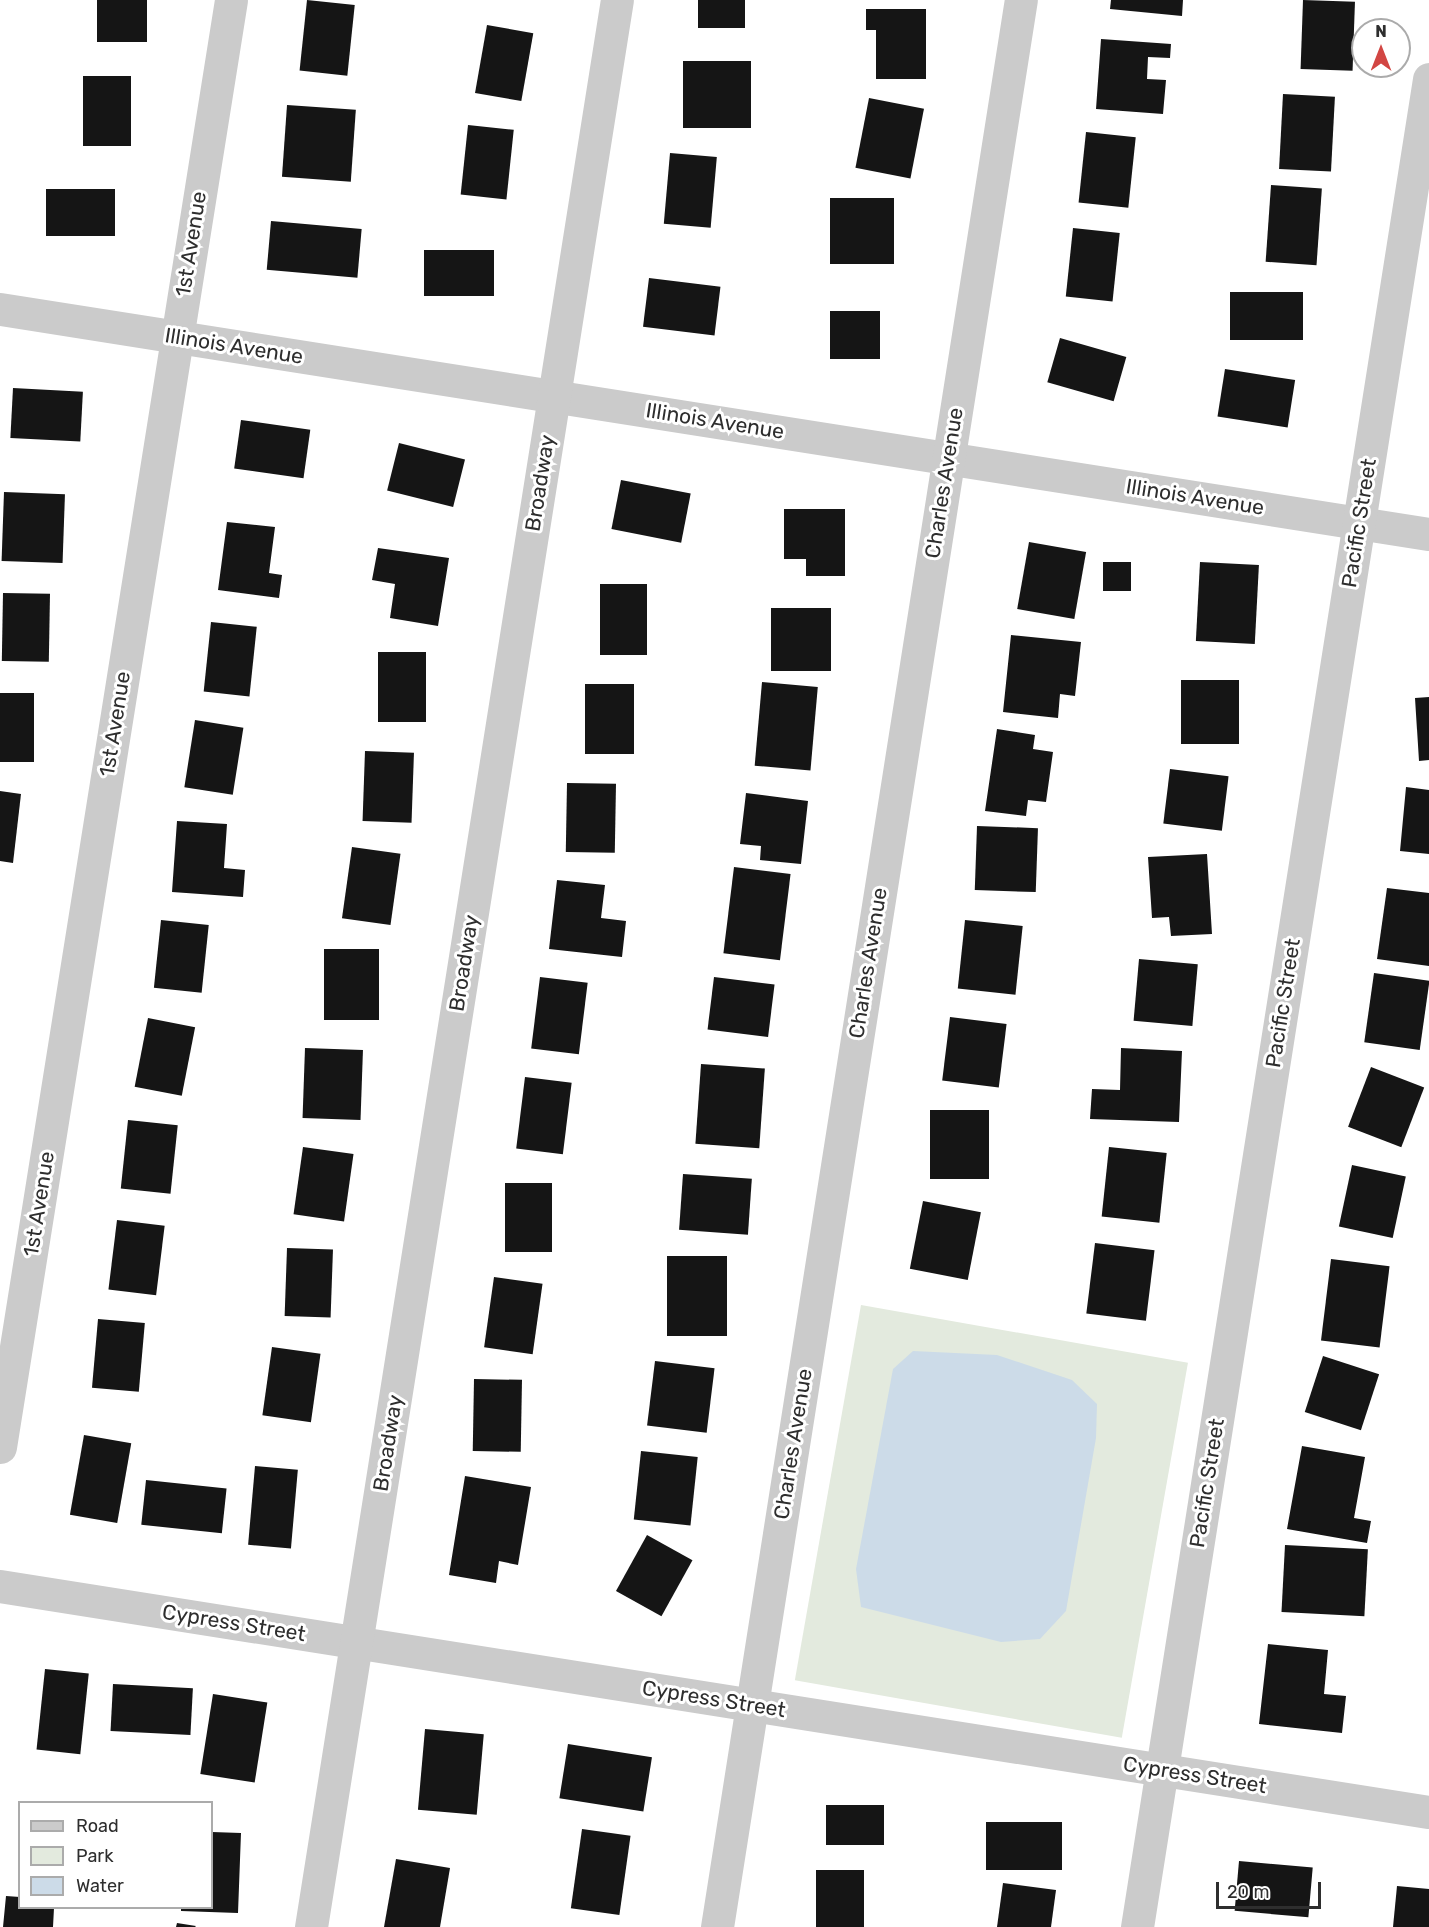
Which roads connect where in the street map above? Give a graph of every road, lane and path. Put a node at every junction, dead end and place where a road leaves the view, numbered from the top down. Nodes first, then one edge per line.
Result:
1 (231, 0) edge
2 (616, 0) edge
3 (1021, 0) edge
4 (1429, 79) edge
5 (0, 309) edge
6 (176, 336) junction
7 (554, 396) junction
8 (948, 458) junction
9 (1359, 523) junction
10 (1429, 534) edge
11 (0, 1448) edge
12 (0, 1586) edge
13 (356, 1642) junction
14 (752, 1705) junction
15 (1162, 1769) junction
16 (1429, 1812) edge
17 (311, 1927) edge
18 (717, 1927) edge
19 (1137, 1927) edge

1 - 6 street, 1st Avenue
2 - 7 street, Broadway
3 - 8 street, Charles Avenue
4 - 9 street, Pacific Street
5 - 6 street, Illinois Avenue
6 - 7 street, Illinois Avenue
6 - 11 street, 1st Avenue
7 - 8 street, Illinois Avenue
7 - 13 street, Broadway
8 - 9 street, Illinois Avenue
8 - 14 street, Charles Avenue
9 - 10 street, Illinois Avenue
9 - 15 street, Pacific Street
12 - 13 street, Cypress Street
13 - 14 street, Cypress Street
13 - 17 street, Broadway
14 - 15 street, Cypress Street
14 - 18 street, Charles Avenue
15 - 16 street, Cypress Street
15 - 19 street, Pacific Street

